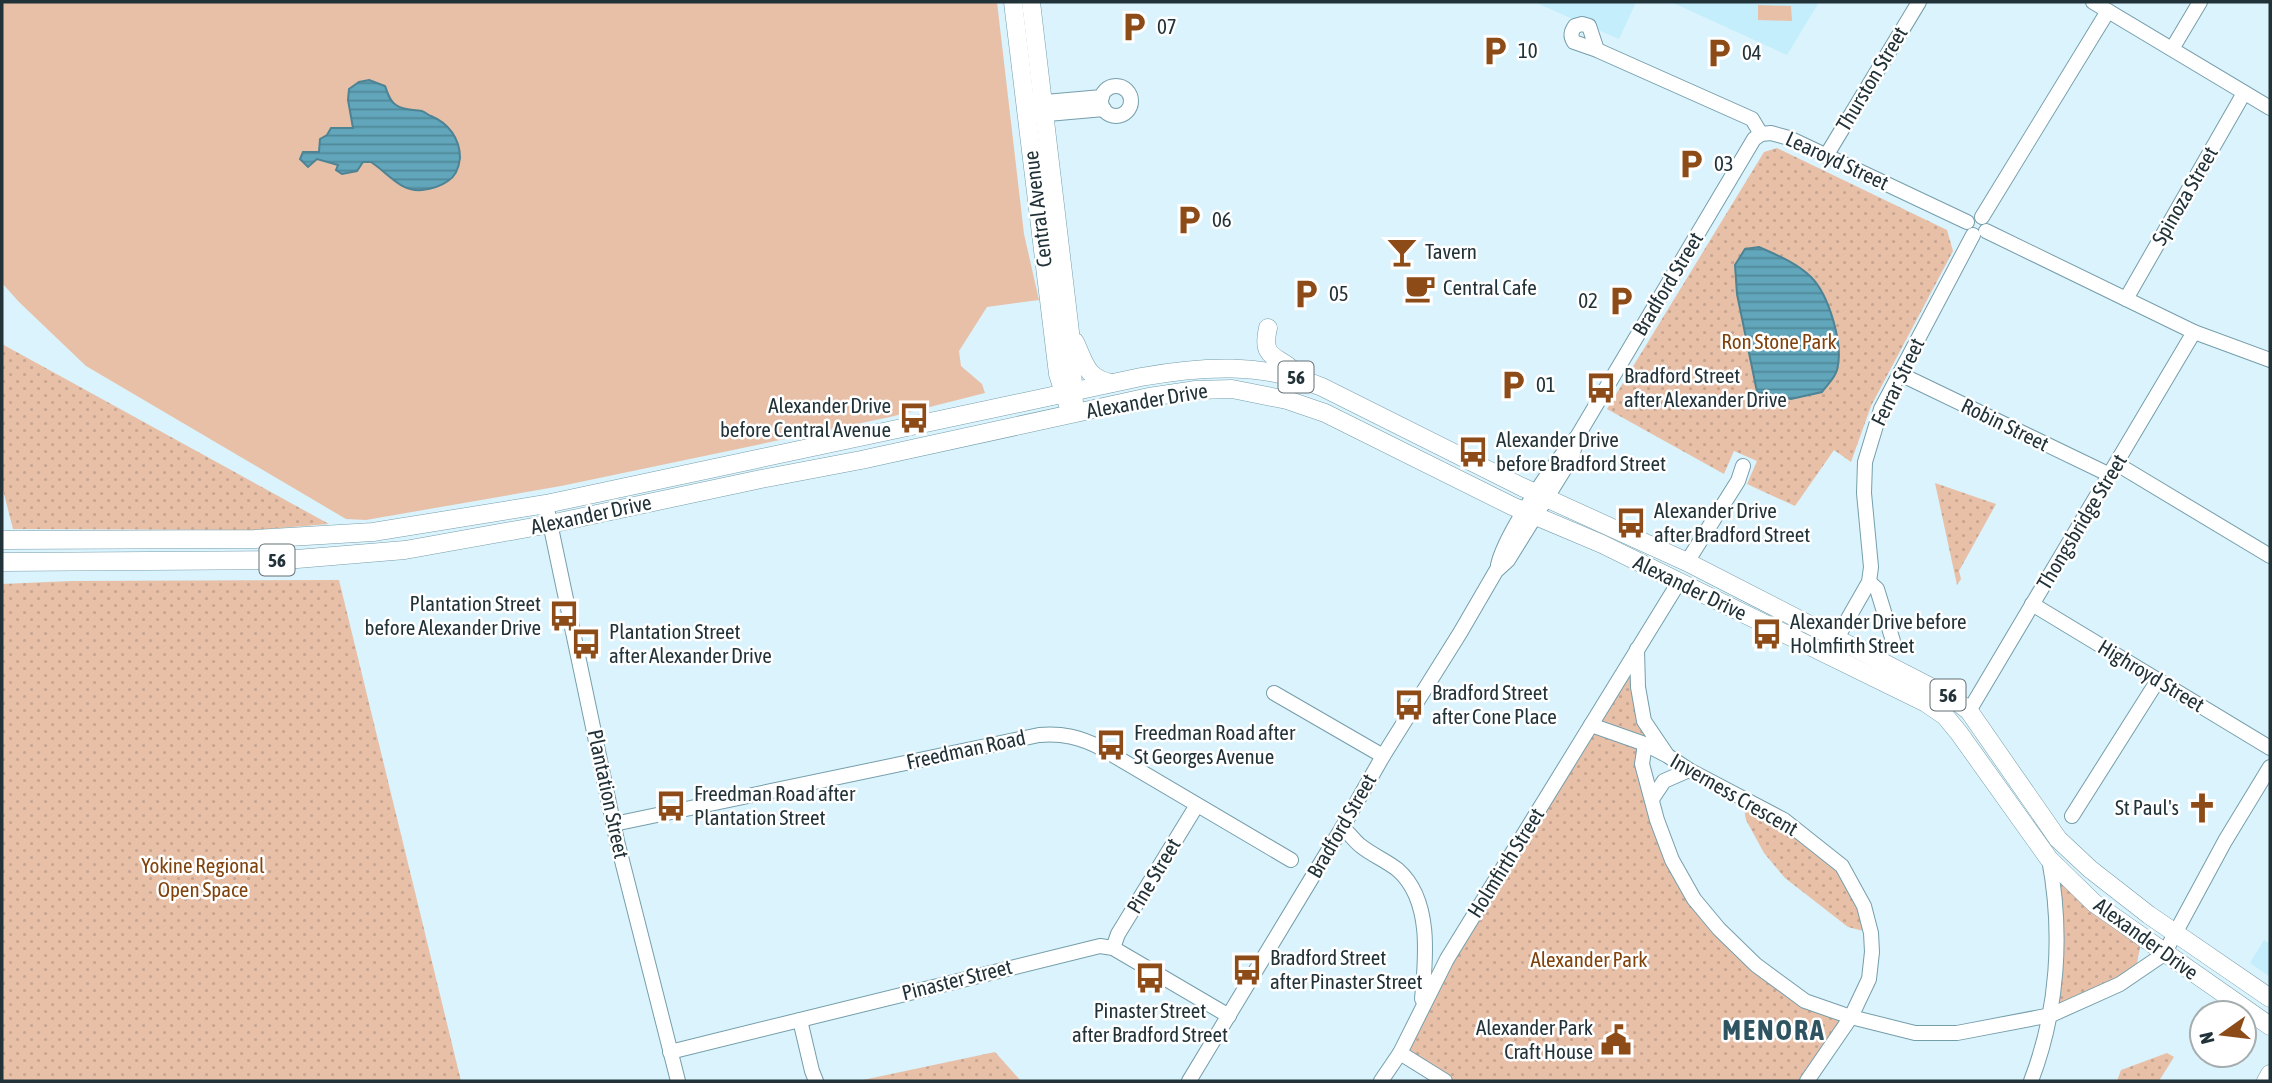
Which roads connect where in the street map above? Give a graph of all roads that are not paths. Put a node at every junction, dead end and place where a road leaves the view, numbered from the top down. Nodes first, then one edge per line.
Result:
1 (1013, 2) edge
2 (1031, 2) edge
3 (1919, 2) edge
4 (2093, 2) edge
5 (2200, 2) edge
6 (2108, 11) junction
7 (1597, 50) dead end
8 (2172, 50) junction
9 (2245, 93) junction
10 (1103, 103) dead end
11 (2270, 108) edge
12 (1035, 109) junction
13 (1760, 134) junction
14 (1826, 156) junction
15 (1977, 226) junction
16 (2126, 299) junction
17 (1268, 328) dead end
18 (1070, 332) junction
19 (2194, 332) junction
20 (1056, 358) junction
21 (2270, 360) edge
22 (1900, 374) junction
23 (1301, 378) junction
24 (1111, 383) junction
25 (1069, 393) junction
26 (1022, 404) junction
27 (1073, 414) junction
28 (1743, 466) dead end
29 (2113, 470) junction
30 (1541, 495) junction
31 (546, 504) junction
32 (1530, 513) junction
33 (550, 524) junction
34 (2, 540) edge
35 (2270, 556) edge
36 (2, 562) edge
37 (1686, 562) junction
38 (1679, 582) junction
39 (1869, 582) junction
40 (2032, 604) junction
41 (1837, 638) junction
42 (1893, 641) dead end
43 (1637, 647) junction
44 (2158, 680) junction
45 (1274, 693) dead end
46 (1969, 711) junction
47 (1591, 725) junction
48 (1645, 744) junction
49 (2270, 748) edge
50 (1382, 756) junction
51 (1668, 756) junction
52 (2270, 767) edge
53 (1689, 770) junction
54 (1652, 799) junction
55 (1197, 805) junction
56 (2072, 816) dead end
57 (614, 824) junction
58 (1342, 828) junction
59 (2049, 859) junction
60 (1291, 860) dead end
61 (2175, 932) junction
62 (1113, 948) junction
63 (2158, 949) junction
64 (1425, 950) junction
65 (1447, 959) junction
66 (2270, 998) edge
67 (1421, 1007) junction
68 (1229, 1016) junction
69 (2051, 1016) junction
70 (1851, 1017) junction
71 (800, 1020) junction
72 (2270, 1026) edge
73 (670, 1052) junction
74 (1400, 1053) junction
75 (2270, 1074) edge
76 (678, 1081) edge
77 (816, 1081) edge
78 (1189, 1081) edge
79 (1381, 1081) edge
80 (1445, 1081) edge
81 (1807, 1081) edge
82 (2031, 1081) edge
83 (2266, 1081) edge

1 - 12 main road, Central Avenue
2 - 12 main road, Central Avenue
3 - 14 street, Thurston Street
4 - 6 street
5 - 8 street
6 - 8 street
6 - 15 street, Ferrar Street
7 - 13 street, Learoyd Street
8 - 9 street
9 - 11 street
9 - 16 street, Spinoza Street
10 - 12 street
12 - 18 main road, Central Avenue
12 - 20 main road, Central Avenue
13 - 14 street, Learoyd Street
13 - 30 street, Bradford Street
14 - 15 street, Learoyd Street
15 - 16 street, Learoyd Street
15 - 22 street, Ferrar Street
16 - 19 street, Learoyd Street
17 - 23 main road
18 - 24 main road
18 - 25 main road, Central Avenue
19 - 21 street, Learoyd Street
19 - 29 street, Thongsbridge Street
20 - 25 main road, Central Avenue
20 - 26 main road
22 - 29 street, Robin Street
22 - 39 street, Ferrar Street
23 - 24 main road, Alexander Drive / 56
23 - 30 main road, Alexander Drive / 56
24 - 25 main road, Alexander Drive / 56
25 - 26 main road, Alexander Drive / 56
25 - 27 main road, Central Avenue
26 - 31 main road, Alexander Drive / 56
27 - 32 main road, Alexander Drive / 56
27 - 33 main road, Alexander Drive / 56
28 - 37 street
29 - 35 street, Robin Street
29 - 40 street, Thongsbridge Street
30 - 32 street, Bradford Street
30 - 37 main road, Alexander Drive / 56
31 - 33 street, Plantation Street
31 - 34 main road, Alexander Drive / 56
32 - 38 main road, Alexander Drive / 56
32 - 50 street, Bradford Street
33 - 36 main road, Alexander Drive / 56
33 - 57 street, Plantation Street
37 - 41 main road, Alexander Drive / 56
38 - 43 street, Holmfirth Street
38 - 59 main road, Alexander Drive / 56
39 - 41 street, Ferrar Street
39 - 42 street, Ferrar Street
40 - 44 street, Highroyd Street
40 - 46 street, Thongsbridge Street
41 - 46 main road, Alexander Drive / 56
43 - 47 street, Holmfirth Street
43 - 51 street
44 - 49 street, Highroyd Street
44 - 56 street
45 - 50 street
46 - 61 main road, Alexander Drive / 56
47 - 48 street, Inverness Crescent
47 - 65 street, Holmfirth Street
48 - 51 street, Inverness Crescent
48 - 54 street
50 - 58 street, Bradford Street
51 - 53 street, Inverness Crescent
52 - 61 street
53 - 54 street
53 - 70 street, Inverness Crescent
54 - 70 street
55 - 57 street, Freedman Road
55 - 60 street, Freedman Road
55 - 62 street, Pine Street
57 - 73 street, Plantation Street
58 - 64 street
58 - 68 street, Bradford Street
59 - 63 main road, Alexander Drive / 56
59 - 69 street
61 - 63 street
61 - 66 main road, Alexander Drive / 56
62 - 68 street
62 - 71 street, Pinaster Street
63 - 69 street
63 - 72 main road, Alexander Drive / 56
64 - 65 street
64 - 67 street
65 - 67 street, Holmfirth Street
67 - 74 street, Holmfirth Street
68 - 78 street, Bradford Street
69 - 70 street
69 - 82 street
70 - 81 street, Inverness Crescent
71 - 73 street, Pinaster Street
71 - 77 street
73 - 76 street, Plantation Street
74 - 79 street, Holmfirth Street
74 - 80 street
75 - 83 main road

